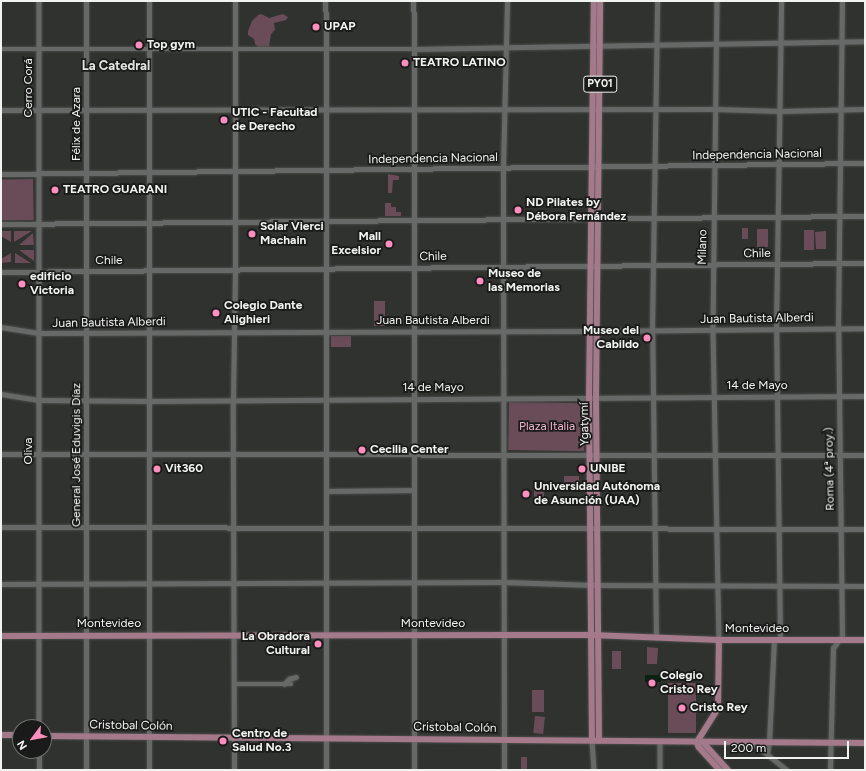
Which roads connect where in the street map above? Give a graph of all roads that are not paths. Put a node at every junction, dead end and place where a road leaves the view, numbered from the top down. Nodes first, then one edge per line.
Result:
1 (39, 1) edge
2 (87, 1) edge
3 (149, 1) edge
4 (235, 1) edge
5 (326, 1) edge
6 (414, 1) edge
7 (506, 1) edge
8 (594, 1) edge
9 (600, 1) edge
10 (657, 1) edge
11 (717, 1) edge
12 (781, 1) edge
13 (842, 1) edge
14 (865, 41) edge
15 (841, 42) junction
16 (780, 43) junction
17 (716, 44) junction
18 (656, 45) junction
19 (593, 46) junction
20 (600, 46) junction
21 (506, 47) junction
22 (1, 49) edge
23 (39, 49) junction
24 (87, 49) junction
25 (150, 49) junction
26 (235, 49) junction
27 (326, 49) junction
28 (415, 49) junction
29 (716, 109) junction
30 (865, 109) edge
31 (1, 110) edge
32 (39, 110) junction
33 (87, 110) junction
34 (150, 110) junction
35 (235, 110) junction
36 (326, 110) junction
37 (414, 110) junction
38 (504, 110) junction
39 (593, 110) junction
40 (599, 110) junction
41 (656, 110) junction
42 (841, 110) junction
43 (780, 111) junction
44 (865, 163) edge
45 (840, 164) junction
46 (715, 165) junction
47 (779, 166) junction
48 (654, 167) junction
49 (503, 168) junction
50 (596, 168) junction
51 (414, 170) junction
52 (326, 171) junction
53 (235, 172) junction
54 (150, 173) junction
55 (1, 174) edge
56 (39, 174) junction
57 (87, 174) junction
58 (865, 216) edge
59 (840, 217) junction
60 (778, 218) junction
61 (654, 219) junction
62 (715, 219) junction
63 (503, 220) junction
64 (592, 220) junction
65 (599, 220) junction
66 (326, 221) junction
67 (414, 221) junction
68 (235, 222) junction
69 (87, 223) junction
70 (150, 223) junction
71 (1, 224) edge
72 (39, 224) junction
73 (839, 263) junction
74 (865, 263) edge
75 (714, 264) junction
76 (777, 264) junction
77 (653, 265) junction
78 (504, 266) junction
79 (595, 266) junction
80 (414, 267) junction
81 (326, 268) junction
82 (235, 269) junction
83 (150, 270) junction
84 (39, 271) junction
85 (87, 271) junction
86 (1, 272) edge
87 (1, 327) edge
88 (838, 328) junction
89 (865, 328) edge
90 (776, 329) junction
91 (652, 330) junction
92 (713, 330) junction
93 (414, 331) junction
94 (504, 331) junction
95 (594, 331) junction
96 (87, 332) junction
97 (150, 332) junction
98 (235, 332) junction
99 (326, 332) junction
100 (39, 333) junction
101 (1, 394) edge
102 (777, 396) junction
103 (839, 396) junction
104 (865, 396) edge
105 (593, 397) junction
106 (652, 397) junction
107 (714, 397) junction
108 (414, 398) junction
109 (504, 398) junction
110 (326, 399) junction
111 (39, 400) junction
112 (87, 400) junction
113 (233, 400) junction
114 (150, 401) junction
115 (1, 454) edge
116 (39, 454) junction
117 (87, 454) junction
118 (150, 454) junction
119 (233, 455) junction
120 (326, 455) junction
121 (414, 455) junction
122 (504, 455) junction
123 (594, 455) junction
124 (653, 455) junction
125 (715, 455) junction
126 (778, 455) junction
127 (840, 455) junction
128 (865, 455) edge
129 (414, 490) junction
130 (326, 491) junction
131 (1, 527) edge
132 (39, 527) junction
133 (87, 527) junction
134 (234, 527) junction
135 (326, 527) junction
136 (150, 528) junction
137 (414, 528) junction
138 (504, 528) junction
139 (594, 529) junction
140 (654, 529) junction
141 (717, 529) junction
142 (779, 529) junction
143 (841, 529) junction
144 (865, 529) edge
145 (504, 582) junction
146 (234, 583) junction
147 (326, 583) junction
148 (414, 583) junction
149 (1, 584) edge
150 (40, 584) junction
151 (87, 584) junction
152 (150, 584) junction
153 (594, 585) junction
154 (655, 585) junction
155 (718, 586) junction
156 (780, 586) junction
157 (841, 586) junction
158 (865, 586) edge
159 (87, 635) junction
160 (326, 635) junction
161 (414, 635) junction
162 (504, 635) junction
163 (594, 635) junction
164 (1, 636) edge
165 (39, 636) junction
166 (150, 636) junction
167 (234, 636) junction
168 (656, 638) junction
169 (719, 640) junction
170 (777, 640) junction
171 (838, 640) junction
172 (865, 640) edge
173 (296, 677) dead end
174 (234, 684) junction
175 (284, 684) junction
176 (290, 684) dead end
177 (40, 719) edge
178 (1, 735) edge
179 (12, 735) edge
180 (52, 736) edge
181 (87, 737) junction
182 (234, 737) junction
183 (150, 738) junction
184 (327, 738) junction
185 (415, 739) junction
186 (504, 740) junction
187 (592, 741) junction
188 (599, 741) junction
189 (660, 741) junction
190 (700, 742) junction
191 (752, 742) junction
192 (769, 742) junction
193 (831, 742) junction
194 (865, 743) edge
195 (594, 750) junction
196 (767, 754) junction
197 (40, 759) edge
198 (39, 770) edge
199 (87, 770) edge
200 (149, 770) edge
201 (234, 770) edge
202 (327, 770) edge
203 (415, 770) edge
204 (504, 770) edge
205 (594, 770) edge
206 (660, 770) edge
207 (720, 770) edge
208 (728, 770) edge
209 (787, 770) edge
210 (830, 770) edge

1 - 23 street, Cerro Corá
2 - 24 street, Félix de Azara
3 - 25 street
4 - 26 street
5 - 27 street
6 - 28 street
7 - 21 street
8 - 19 main road, PY01
9 - 20 main road, PY01
10 - 18 street
11 - 17 street, Milano
12 - 16 street
13 - 15 street, Roma (4ª proy.)
14 - 15 street
15 - 16 street
15 - 42 street, Roma (4ª proy.)
16 - 17 street
16 - 43 street
17 - 18 street
17 - 29 street, Milano
18 - 20 street
18 - 41 street
19 - 20 street
19 - 21 street
19 - 39 main road, PY01
20 - 40 main road, PY01
21 - 28 street
21 - 38 street
22 - 23 street
23 - 24 street
23 - 32 street, Cerro Corá
24 - 25 street
24 - 33 street, Félix de Azara
25 - 26 street
25 - 34 street
26 - 27 street
26 - 35 street
27 - 28 street
27 - 36 street
28 - 37 street
29 - 41 street
29 - 43 street
29 - 46 street, Milano
30 - 42 street
31 - 32 street
32 - 33 street
32 - 56 street, Cerro Corá
33 - 34 street
33 - 57 street, Félix de Azara
34 - 35 street
34 - 54 street
35 - 36 street
35 - 53 street
36 - 37 street
36 - 52 street
37 - 38 street
37 - 51 street
38 - 39 street
38 - 49 street
39 - 40 street
39 - 50 main road, PY01
40 - 41 street
40 - 50 main road, PY01
41 - 48 street
42 - 43 street
42 - 45 street, Roma (4ª proy.)
43 - 47 street
44 - 45 street, Independencia Nacional
45 - 47 street, Independencia Nacional
45 - 59 street, Roma (4ª proy.)
46 - 47 street, Independencia Nacional
46 - 48 street, Independencia Nacional
46 - 62 street, Milano
47 - 60 street
48 - 50 street, Independencia Nacional
48 - 61 street
49 - 50 street, Independencia Nacional
49 - 51 street, Independencia Nacional
49 - 63 street
50 - 64 main road, Ygatymí
50 - 65 main road, Ygatymí / PY01
51 - 52 street, Independencia Nacional
51 - 67 street
52 - 53 street, Independencia Nacional
52 - 66 street
53 - 54 street, Independencia Nacional
53 - 68 street
54 - 57 street, Independencia Nacional
54 - 70 street
55 - 56 street, Independencia Nacional
56 - 57 street, Independencia Nacional
56 - 72 street, Oliva
57 - 69 street, General José Eduvigis Díaz
58 - 59 street
59 - 60 street
59 - 73 street, Roma (4ª proy.)
60 - 62 street
60 - 76 street
61 - 62 street
61 - 65 street
61 - 77 street
62 - 75 street, Milano
63 - 64 street
63 - 67 street
63 - 78 street
64 - 65 street
64 - 79 main road, Ygatymí
65 - 79 main road, Ygatymí
66 - 67 street
66 - 68 street
66 - 81 street
67 - 80 street
68 - 70 street
68 - 82 street
69 - 70 street
69 - 72 street
69 - 85 street, General José Eduvigis Díaz
70 - 83 street
71 - 72 street
72 - 84 street, Oliva
73 - 74 street, Chile
73 - 76 street, Chile
73 - 88 street, Roma (4ª proy.)
75 - 76 street, Chile
75 - 77 street, Chile
75 - 92 street, Milano
76 - 90 street
77 - 79 street, Chile
77 - 91 street
78 - 79 street, Chile
78 - 80 street, Chile
78 - 94 street
79 - 95 main road, Ygatymí
80 - 81 street, Chile
80 - 93 street
81 - 82 street, Chile
81 - 99 street
82 - 83 street, Chile
82 - 98 street
83 - 85 street, Chile
83 - 97 street
84 - 85 street, Chile
84 - 86 street, Chile
84 - 100 street, Oliva
85 - 96 street, General José Eduvigis Díaz
87 - 100 street, Juan Bautista Alberdi
88 - 89 street, Juan Bautista Alberdi
88 - 90 street, Juan Bautista Alberdi
88 - 103 street, Roma (4ª proy.)
90 - 92 street, Juan Bautista Alberdi
90 - 102 street
91 - 92 street, Juan Bautista Alberdi
91 - 95 street, Juan Bautista Alberdi
91 - 106 street
92 - 107 street, Milano
93 - 94 street, Juan Bautista Alberdi
93 - 99 street, Juan Bautista Alberdi
93 - 108 street
94 - 95 street, Juan Bautista Alberdi
94 - 109 street
95 - 105 main road, Ygatymí
96 - 97 street, Juan Bautista Alberdi
96 - 100 street, Juan Bautista Alberdi
96 - 112 street, General José Eduvigis Díaz
97 - 98 street, Juan Bautista Alberdi
97 - 114 street
98 - 99 street, Juan Bautista Alberdi
98 - 113 street
99 - 110 street
100 - 111 street, Oliva
101 - 111 street, 14 de Mayo
102 - 103 street, 14 de Mayo
102 - 107 street, 14 de Mayo
102 - 126 street
103 - 104 street, 14 de Mayo
103 - 127 street, Roma (4ª proy.)
105 - 106 street, 14 de Mayo
105 - 109 street, 14 de Mayo
105 - 123 main road, Ygatymí
106 - 107 street, 14 de Mayo
106 - 124 street
107 - 125 street, Milano
108 - 109 street, 14 de Mayo
108 - 110 street, 14 de Mayo
108 - 121 street
109 - 122 street
110 - 113 street, 14 de Mayo
110 - 120 street
111 - 112 street, 14 de Mayo
111 - 116 street, Oliva
112 - 114 street, 14 de Mayo
112 - 117 street, General José Eduvigis Díaz
113 - 114 street, 14 de Mayo
113 - 119 street
114 - 118 street
115 - 116 street
116 - 117 street
116 - 132 street, Oliva
117 - 118 street
117 - 133 street, General José Eduvigis Díaz
118 - 119 street
118 - 136 street
119 - 120 street
119 - 134 street
120 - 121 street
120 - 130 street
121 - 122 street
121 - 129 street
122 - 123 street
122 - 138 street
123 - 124 street
123 - 139 main road, Ygatymí
124 - 125 street
124 - 140 street
125 - 126 street
125 - 141 street, Milano
126 - 127 street
126 - 142 street
127 - 128 street
127 - 143 street, Roma (4ª proy.)
129 - 130 street
129 - 137 street
130 - 135 street
131 - 132 street
132 - 133 street
132 - 150 street, Oliva
133 - 136 street
133 - 151 street, General José Eduvigis Díaz
134 - 135 street
134 - 136 street
134 - 146 street
135 - 137 street
135 - 147 street
136 - 152 street
137 - 138 street
137 - 148 street
138 - 139 street
138 - 145 street
139 - 140 street
139 - 153 main road, Ygatymí
140 - 141 street
140 - 154 street
141 - 142 street
141 - 155 street, Milano
142 - 143 street
142 - 156 street
143 - 144 street
143 - 157 street, Roma (4ª proy.)
145 - 148 street
145 - 153 street
145 - 162 street
146 - 147 street
146 - 152 street
146 - 167 street
147 - 148 street
147 - 160 street
148 - 161 street
149 - 150 street
150 - 151 street
150 - 165 street, Oliva
151 - 152 street
151 - 159 street, General José Eduvigis Díaz
152 - 166 street
153 - 154 street
153 - 163 main road, Ygatymí
154 - 155 street
154 - 168 street
155 - 156 street
155 - 169 street, Milano
156 - 157 street
156 - 170 street
157 - 158 street
157 - 171 street, Roma (4ª proy.)
159 - 165 main road, Montevideo
159 - 166 main road, Montevideo
159 - 181 street, General José Eduvigis Díaz
160 - 161 main road, Montevideo
160 - 167 main road, Montevideo
160 - 184 street
161 - 162 main road, Montevideo
161 - 185 street
162 - 163 main road, Montevideo
162 - 186 street
163 - 168 main road, Montevideo
163 - 187 main road, Ygatymí
163 - 188 main road, Ygatymí
164 - 165 main road, Montevideo
165 - 177 street, Oliva
166 - 167 main road, Montevideo
166 - 183 street
167 - 174 street
168 - 169 main road, Montevideo
169 - 170 main road, Montevideo
169 - 190 main road
170 - 171 main road, Montevideo
170 - 192 street
171 - 172 main road, Montevideo
171 - 193 street, Roma (4ª proy.)
173 - 175 street
174 - 175 street
174 - 182 street
175 - 176 street
178 - 179 main road
180 - 181 main road, Cristobal Colón
181 - 183 main road, Cristobal Colón
181 - 199 street, General José Eduvigis Díaz
182 - 183 main road, Cristobal Colón
182 - 184 main road, Cristobal Colón
182 - 201 street
183 - 200 street
184 - 185 main road, Cristobal Colón
184 - 202 street
185 - 186 main road, Cristobal Colón
185 - 203 street
186 - 187 main road, Cristobal Colón
186 - 204 street
187 - 188 main road, Cristobal Colón
187 - 195 street, Ygatymí
188 - 189 main road, Cristobal Colón
188 - 195 street, Ygatymí
189 - 190 main road, Cristobal Colón
189 - 206 street
190 - 191 main road, Cristobal Colón
190 - 207 main road
190 - 208 main road
191 - 192 main road, Cristobal Colón
191 - 196 street
192 - 193 main road, Cristobal Colón
192 - 196 street
193 - 194 main road, Cristobal Colón
193 - 210 street, Roma (4ª proy.)
195 - 205 street, Ygatymí
196 - 209 street
197 - 198 street

